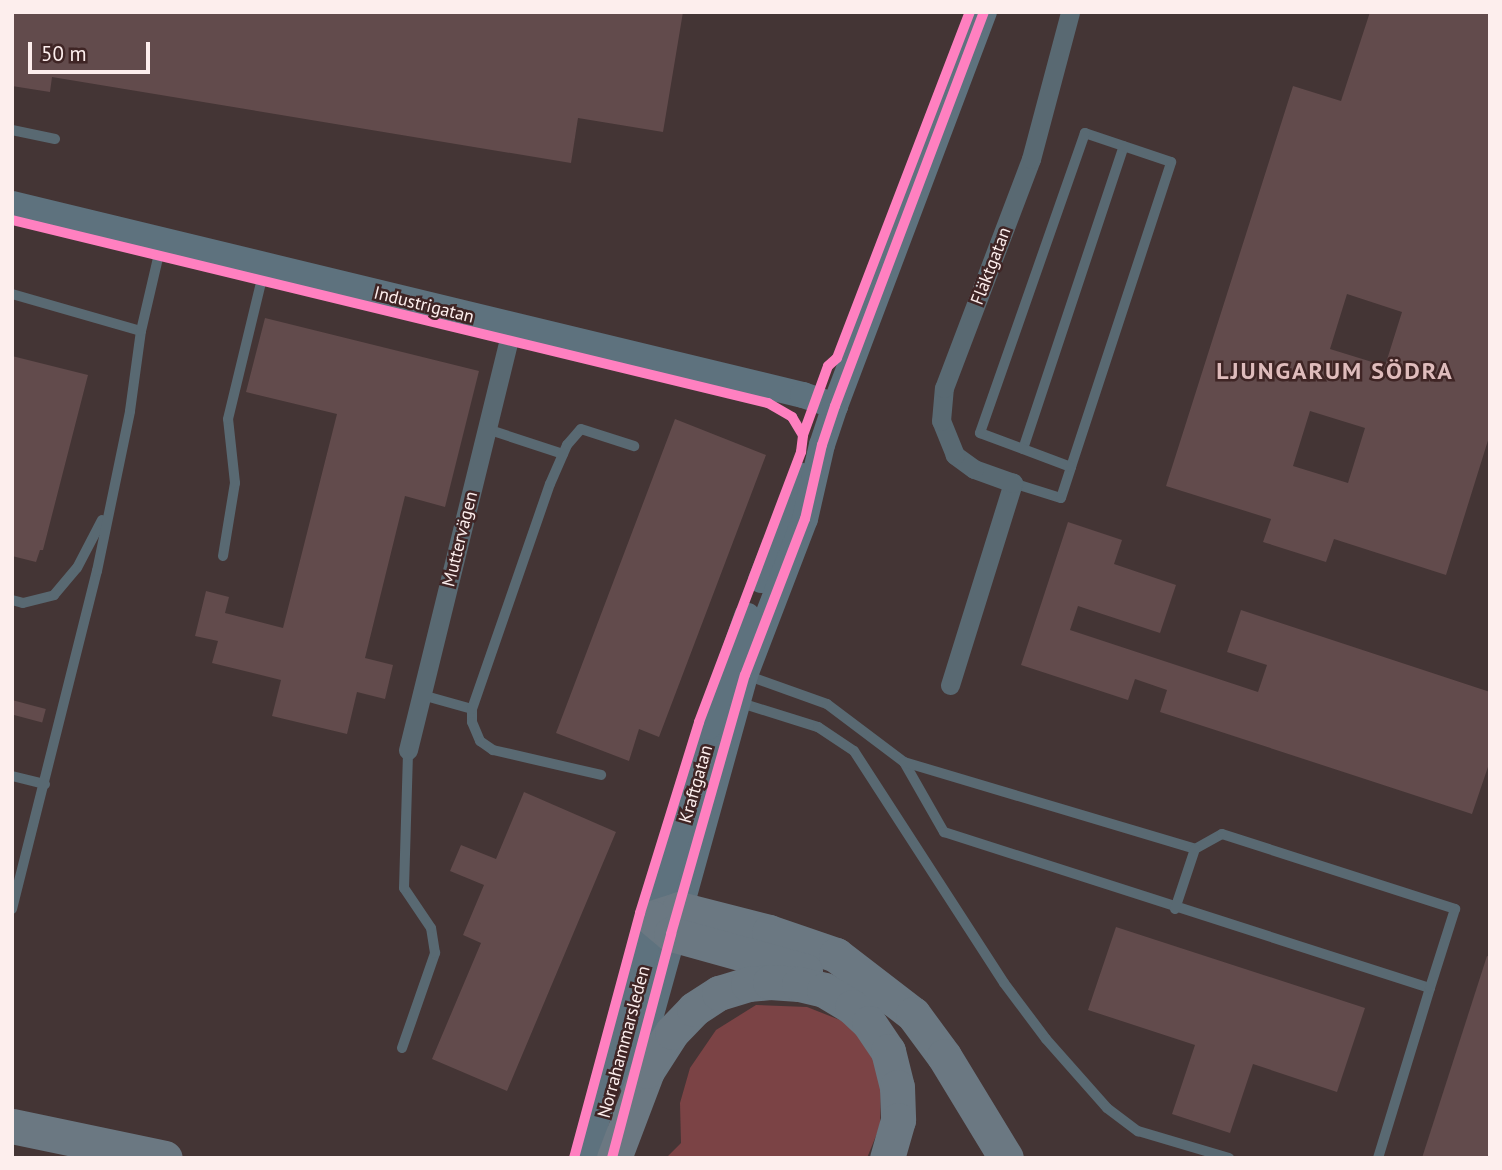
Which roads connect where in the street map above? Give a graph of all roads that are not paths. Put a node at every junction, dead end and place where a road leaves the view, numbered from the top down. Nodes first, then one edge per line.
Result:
1 (984, 12) edge
2 (1070, 12) edge
3 (12, 130) edge
4 (55, 139) dead end
5 (1124, 146) junction
6 (12, 205) edge
7 (162, 240) junction
8 (265, 265) junction
9 (12, 294) edge
10 (512, 327) junction
11 (141, 331) junction
12 (835, 406) junction
13 (487, 429) junction
14 (634, 446) dead end
15 (1023, 449) junction
16 (563, 454) junction
17 (1071, 467) junction
18 (1013, 483) junction
19 (107, 513) junction
20 (223, 556) dead end
21 (12, 600) edge
22 (735, 685) junction
23 (950, 685) dead end
24 (422, 695) junction
25 (472, 709) junction
26 (408, 750) joint
27 (904, 762) junction
28 (601, 775) dead end
29 (12, 776) edge
30 (45, 784) junction
31 (1195, 849) junction
32 (12, 909) edge
33 (1175, 909) junction
34 (667, 920) junction
35 (1430, 988) junction
36 (852, 1007) junction
37 (402, 1048) dead end
38 (12, 1126) edge
39 (165, 1158) edge
40 (586, 1158) edge
41 (613, 1158) edge
42 (887, 1158) edge
43 (1006, 1158) edge
44 (1230, 1158) edge
45 (1378, 1158) edge

1 - 12 street, Kraftgatan
2 - 18 street, Fläktgatan
3 - 4 lane
5 - 15 lane
5 - 15 lane
5 - 17 lane
6 - 7 street, Industrigatan
7 - 8 street, Industrigatan
7 - 11 lane
8 - 10 street, Industrigatan
8 - 20 lane
9 - 11 lane
10 - 12 street, Industrigatan
10 - 13 street, Muttervägen
11 - 19 lane
12 - 22 street, Kraftgatan
13 - 16 lane
13 - 24 street, Muttervägen
14 - 16 lane
15 - 17 lane
16 - 25 lane
17 - 18 lane
18 - 23 street
19 - 21 lane
19 - 30 lane
22 - 27 lane
22 - 34 street, Kraftgatan
22 - 44 lane
24 - 25 lane
24 - 26 street, Muttervägen
25 - 28 lane
26 - 37 lane
27 - 31 lane
27 - 33 lane
29 - 30 lane
30 - 32 lane
31 - 33 lane
31 - 35 lane
33 - 35 lane
34 - 36 highway
34 - 40 street, Norrahammarsleden
34 - 41 street, Norrahammarsleden
34 - 43 highway
35 - 45 lane
36 - 41 highway
36 - 42 highway
38 - 39 highway

